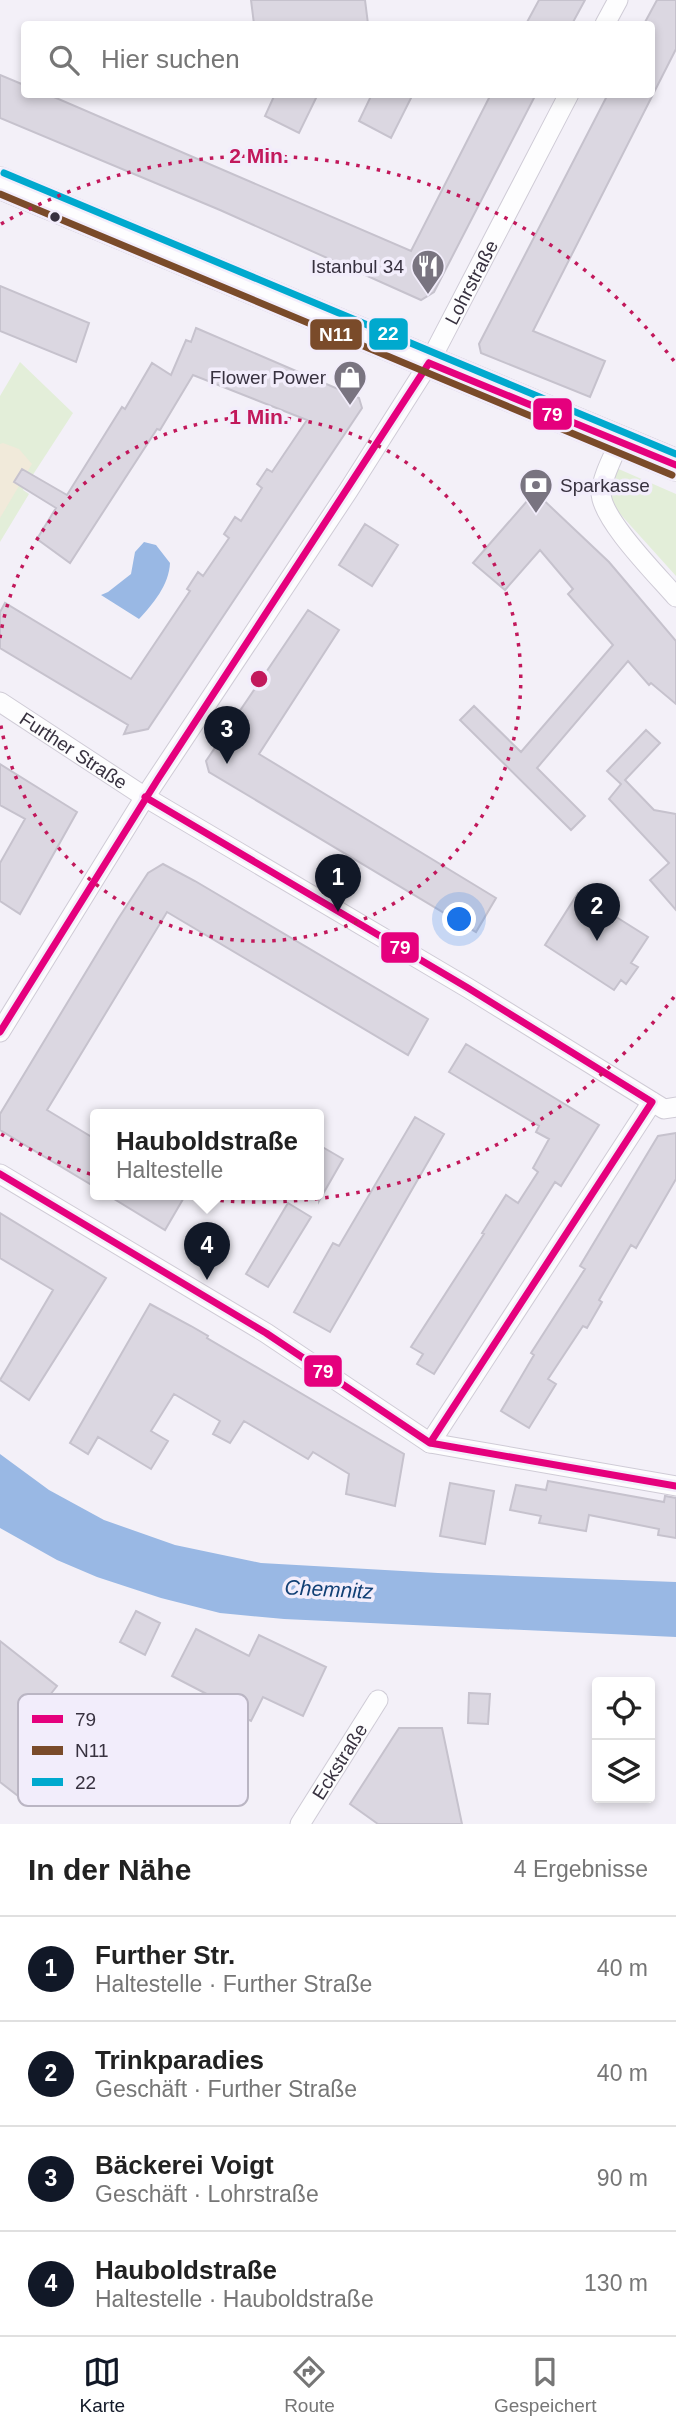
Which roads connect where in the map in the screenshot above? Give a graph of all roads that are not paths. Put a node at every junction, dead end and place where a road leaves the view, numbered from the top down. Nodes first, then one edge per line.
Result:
1 (618, 0) edge
2 (607, 21) edge
3 (567, 98) edge
4 (0, 183) edge
5 (429, 363) junction
6 (620, 442) junction
7 (676, 465) edge
8 (676, 597) edge
9 (0, 702) edge
10 (145, 797) junction
11 (0, 1032) edge
12 (652, 1101) junction
13 (676, 1107) edge
14 (0, 1174) edge
15 (430, 1443) junction
16 (676, 1486) edge
17 (379, 1700) dead end
18 (300, 1824) edge

1 - 2 street
3 - 5 street, Lohrstraße
4 - 5 main road
5 - 6 main road
5 - 10 street, Lohrstraße
6 - 7 main road
6 - 8 street
9 - 10 street, Further Straße
10 - 11 street, Lohrstraße
10 - 12 street, Further Straße
12 - 13 street
12 - 15 street
14 - 15 street
15 - 16 street
17 - 18 street, Eckstraße

